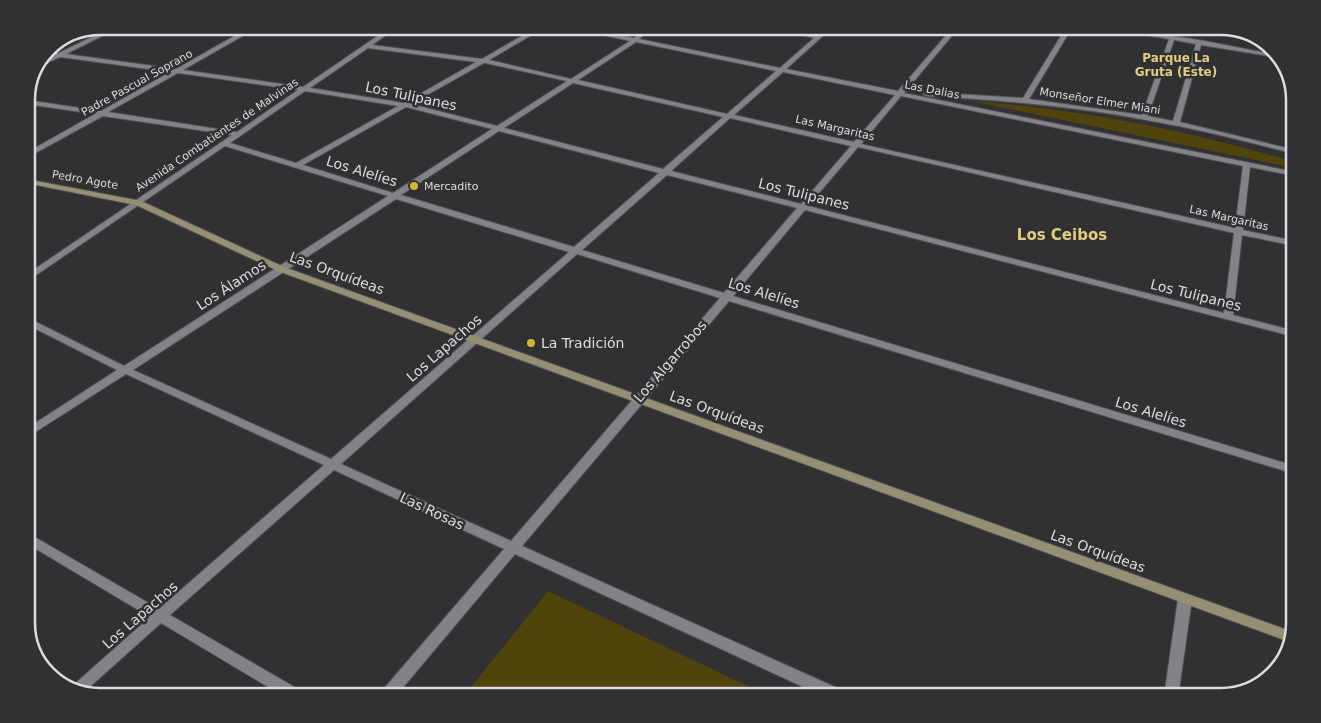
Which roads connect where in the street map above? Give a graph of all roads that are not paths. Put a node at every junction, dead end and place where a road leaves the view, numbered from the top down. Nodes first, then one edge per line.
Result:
1 (100, 35) edge
2 (242, 35) edge
3 (383, 35) edge
4 (528, 35) edge
5 (610, 35) edge
6 (641, 35) edge
7 (810, 35) edge
8 (949, 35) edge
9 (1065, 35) edge
10 (1152, 35) edge
11 (820, 37) joint
12 (1172, 38) junction
13 (635, 40) junction
14 (1199, 42) junction
15 (367, 46) junction
16 (54, 54) edge
17 (59, 55) junction
18 (1268, 55) edge
19 (49, 60) edge
20 (485, 60) junction
21 (782, 70) junction
22 (178, 71) junction
23 (572, 80) junction
24 (305, 89) junction
25 (899, 94) junction
26 (1026, 99) junction
27 (35, 103) edge
28 (405, 105) junction
29 (102, 114) junction
30 (730, 116) junction
31 (1144, 118) junction
32 (1176, 124) junction
33 (498, 129) junction
34 (240, 134) junction
35 (225, 144) junction
36 (855, 144) junction
37 (1286, 149) edge
38 (35, 151) edge
39 (1247, 164) junction
40 (297, 166) junction
41 (666, 172) junction
42 (1286, 172) edge
43 (35, 184) edge
44 (395, 195) junction
45 (138, 203) junction
46 (802, 207) junction
47 (1238, 232) junction
48 (1286, 242) edge
49 (576, 250) junction
50 (281, 269) junction
51 (35, 273) edge
52 (726, 296) junction
53 (1228, 316) junction
54 (35, 325) edge
55 (1286, 332) edge
56 (474, 340) junction
57 (125, 370) junction
58 (637, 399) junction
59 (35, 428) edge
60 (332, 464) junction
61 (1286, 467) edge
62 (35, 543) edge
63 (512, 548) junction
64 (1185, 599) junction
65 (160, 616) junction
66 (1285, 635) edge
67 (81, 685) edge
68 (283, 688) edge
69 (394, 688) edge
70 (821, 688) edge
71 (1172, 688) edge

1 - 17 street
2 - 22 street, Padre Pascual Soprano
3 - 15 street, Avenida Combatientes de Malvinas
4 - 20 street
5 - 13 street, Las Dalias
6 - 13 street, Los Álamos
7 - 11 street
8 - 25 street, Los Algarrobos
9 - 26 street
10 - 12 street
11 - 21 street, Los Lapachos
12 - 14 street
12 - 31 street
13 - 21 street, Las Dalias
13 - 23 street, Los Álamos
14 - 18 street
14 - 32 street
15 - 20 street, Las Margaritas
15 - 24 street, Avenida Combatientes de Malvinas
16 - 17 street, Los Tulipanes
17 - 19 street
17 - 22 street, Los Tulipanes
20 - 23 street, Las Margaritas
20 - 28 street
21 - 25 street, Las Dalias
21 - 30 street, Los Lapachos
22 - 24 street, Los Tulipanes
22 - 29 street, Padre Pascual Soprano
23 - 30 street, Las Margaritas
23 - 33 street, Los Álamos
24 - 28 street, Los Tulipanes
24 - 34 street, Avenida Combatientes de Malvinas
25 - 26 street, Monseñor Elmer Miani
25 - 36 street, Los Algarrobos
25 - 39 street, Las Dalias
26 - 31 street, Monseñor Elmer Miani
27 - 29 street
28 - 33 street, Los Tulipanes
28 - 40 street
29 - 34 street
29 - 38 street, Padre Pascual Soprano
30 - 36 street, Las Margaritas
30 - 41 street, Los Lapachos
31 - 32 street, Monseñor Elmer Miani
32 - 37 street, Monseñor Elmer Miani
33 - 41 street, Los Tulipanes
33 - 44 street, Los Álamos
34 - 35 street, Avenida Combatientes de Malvinas
35 - 40 street, Los Alelíes
35 - 45 street, Avenida Combatientes de Malvinas
36 - 46 street, Los Algarrobos
36 - 47 street, Las Margaritas
39 - 42 street, Las Dalias
39 - 47 street
40 - 44 street, Los Alelíes
41 - 46 street, Los Tulipanes
41 - 49 street, Los Lapachos
43 - 45 street, Pedro Agote
44 - 49 street, Los Alelíes
44 - 50 street, Los Álamos
45 - 50 street, Las Orquídeas
45 - 51 street, Avenida Combatientes de Malvinas
46 - 52 street, Los Algarrobos
46 - 53 street, Los Tulipanes
47 - 48 street, Las Margaritas
47 - 53 street
49 - 52 street, Los Alelíes
49 - 56 street, Los Lapachos
50 - 56 street, Las Orquídeas
50 - 57 street, Los Álamos
52 - 58 street, Los Algarrobos
52 - 61 street, Los Alelíes
53 - 55 street, Los Tulipanes
54 - 57 street, Las Rosas
56 - 58 street, Las Orquídeas
56 - 60 street, Los Lapachos
57 - 59 street, Los Álamos
57 - 60 street, Las Rosas
58 - 63 street, Los Algarrobos
58 - 64 street, Las Orquídeas
60 - 63 street, Las Rosas
60 - 65 street, Los Lapachos
62 - 65 street
63 - 69 street, Los Algarrobos
63 - 70 street, Las Rosas
64 - 66 street, Las Orquídeas
64 - 71 street
65 - 67 street, Los Lapachos
65 - 68 street

